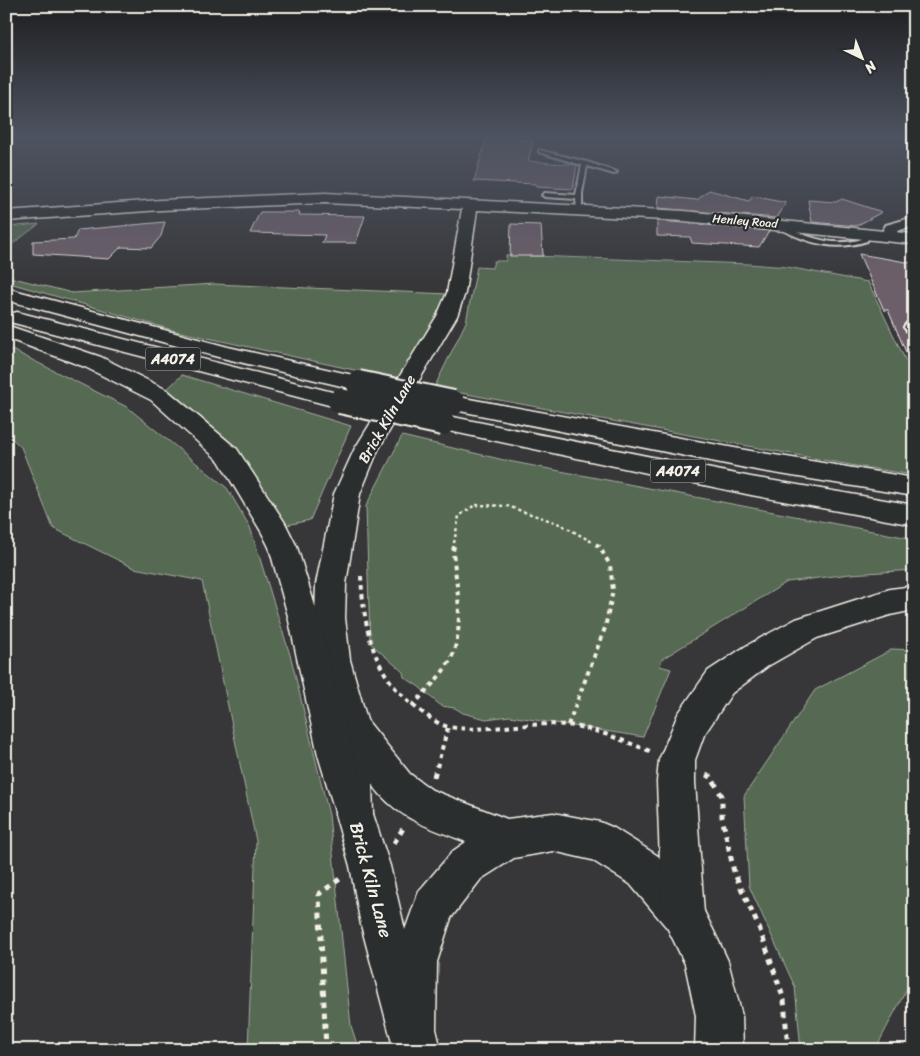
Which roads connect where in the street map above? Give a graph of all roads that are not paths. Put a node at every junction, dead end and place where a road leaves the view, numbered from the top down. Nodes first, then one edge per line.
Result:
1 (582, 185) edge
2 (545, 195) dead end
3 (579, 204) junction
4 (470, 205) junction
5 (6, 216) edge
6 (914, 221) edge
7 (892, 237) junction
8 (914, 239) edge
9 (6, 294) edge
10 (6, 315) edge
11 (6, 330) edge
12 (448, 413) junction
13 (914, 487) edge
14 (914, 515) edge
15 (914, 598) edge
16 (352, 728) junction
17 (354, 814) junction
18 (508, 840) junction
19 (683, 914) junction
20 (416, 1039) edge
21 (719, 1050) edge

1 - 3 lane
2 - 3 lane
3 - 4 main road, Henley Road
3 - 7 main road, Henley Road
4 - 5 main road, Henley Road
4 - 16 main road, Brick Kiln Lane
6 - 7 street
7 - 8 main road, Henley Road
9 - 12 main road, A4074, bridge
10 - 12 main road, A4074, bridge
11 - 17 main road
12 - 13 main road, A4074
12 - 14 main road, A4074
15 - 19 main road
16 - 17 main road, Brick Kiln Lane
16 - 18 main road, Brick Kiln Lane
17 - 20 main road, Brick Kiln Lane
18 - 19 main road
18 - 20 main road
19 - 21 main road

